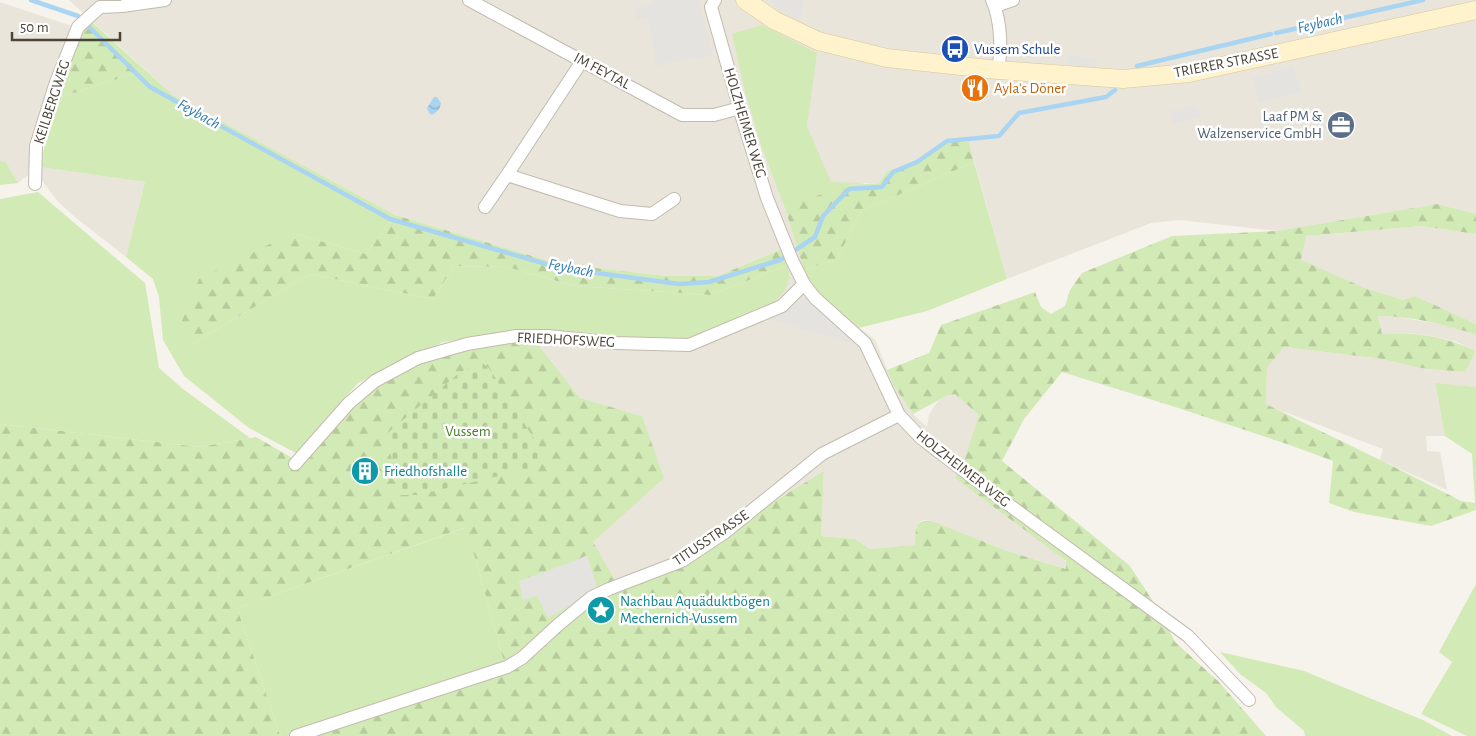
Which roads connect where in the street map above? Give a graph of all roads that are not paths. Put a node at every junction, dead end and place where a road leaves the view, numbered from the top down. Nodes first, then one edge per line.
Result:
1 (165, 0) edge
2 (469, 0) edge
3 (715, 0) edge
4 (745, 0) edge
5 (1013, 0) edge
6 (993, 3) edge
7 (1476, 10) edge
8 (582, 61) junction
9 (998, 70) junction
10 (740, 108) junction
11 (507, 175) junction
12 (35, 184) dead end
13 (674, 200) dead end
14 (485, 207) dead end
15 (804, 284) junction
16 (899, 415) junction
17 (295, 464) dead end
18 (1250, 700) dead end
19 (296, 736) edge

1 - 12 street, KEILBERGWEG
2 - 8 street, IM FEYTAL
3 - 10 street, HOLZHEIMER WEG
4 - 9 main road, TRIERER STRASSE
5 - 6 street
6 - 9 street
7 - 9 main road, TRIERER STRASSE
8 - 10 street, IM FEYTAL
8 - 11 street
10 - 15 street, HOLZHEIMER WEG
11 - 13 street
11 - 14 street
15 - 16 street, HOLZHEIMER WEG
15 - 17 street, FRIEDHOFSWEG
16 - 18 street, HOLZHEIMER WEG
16 - 19 street, TITUSSTRASSE

